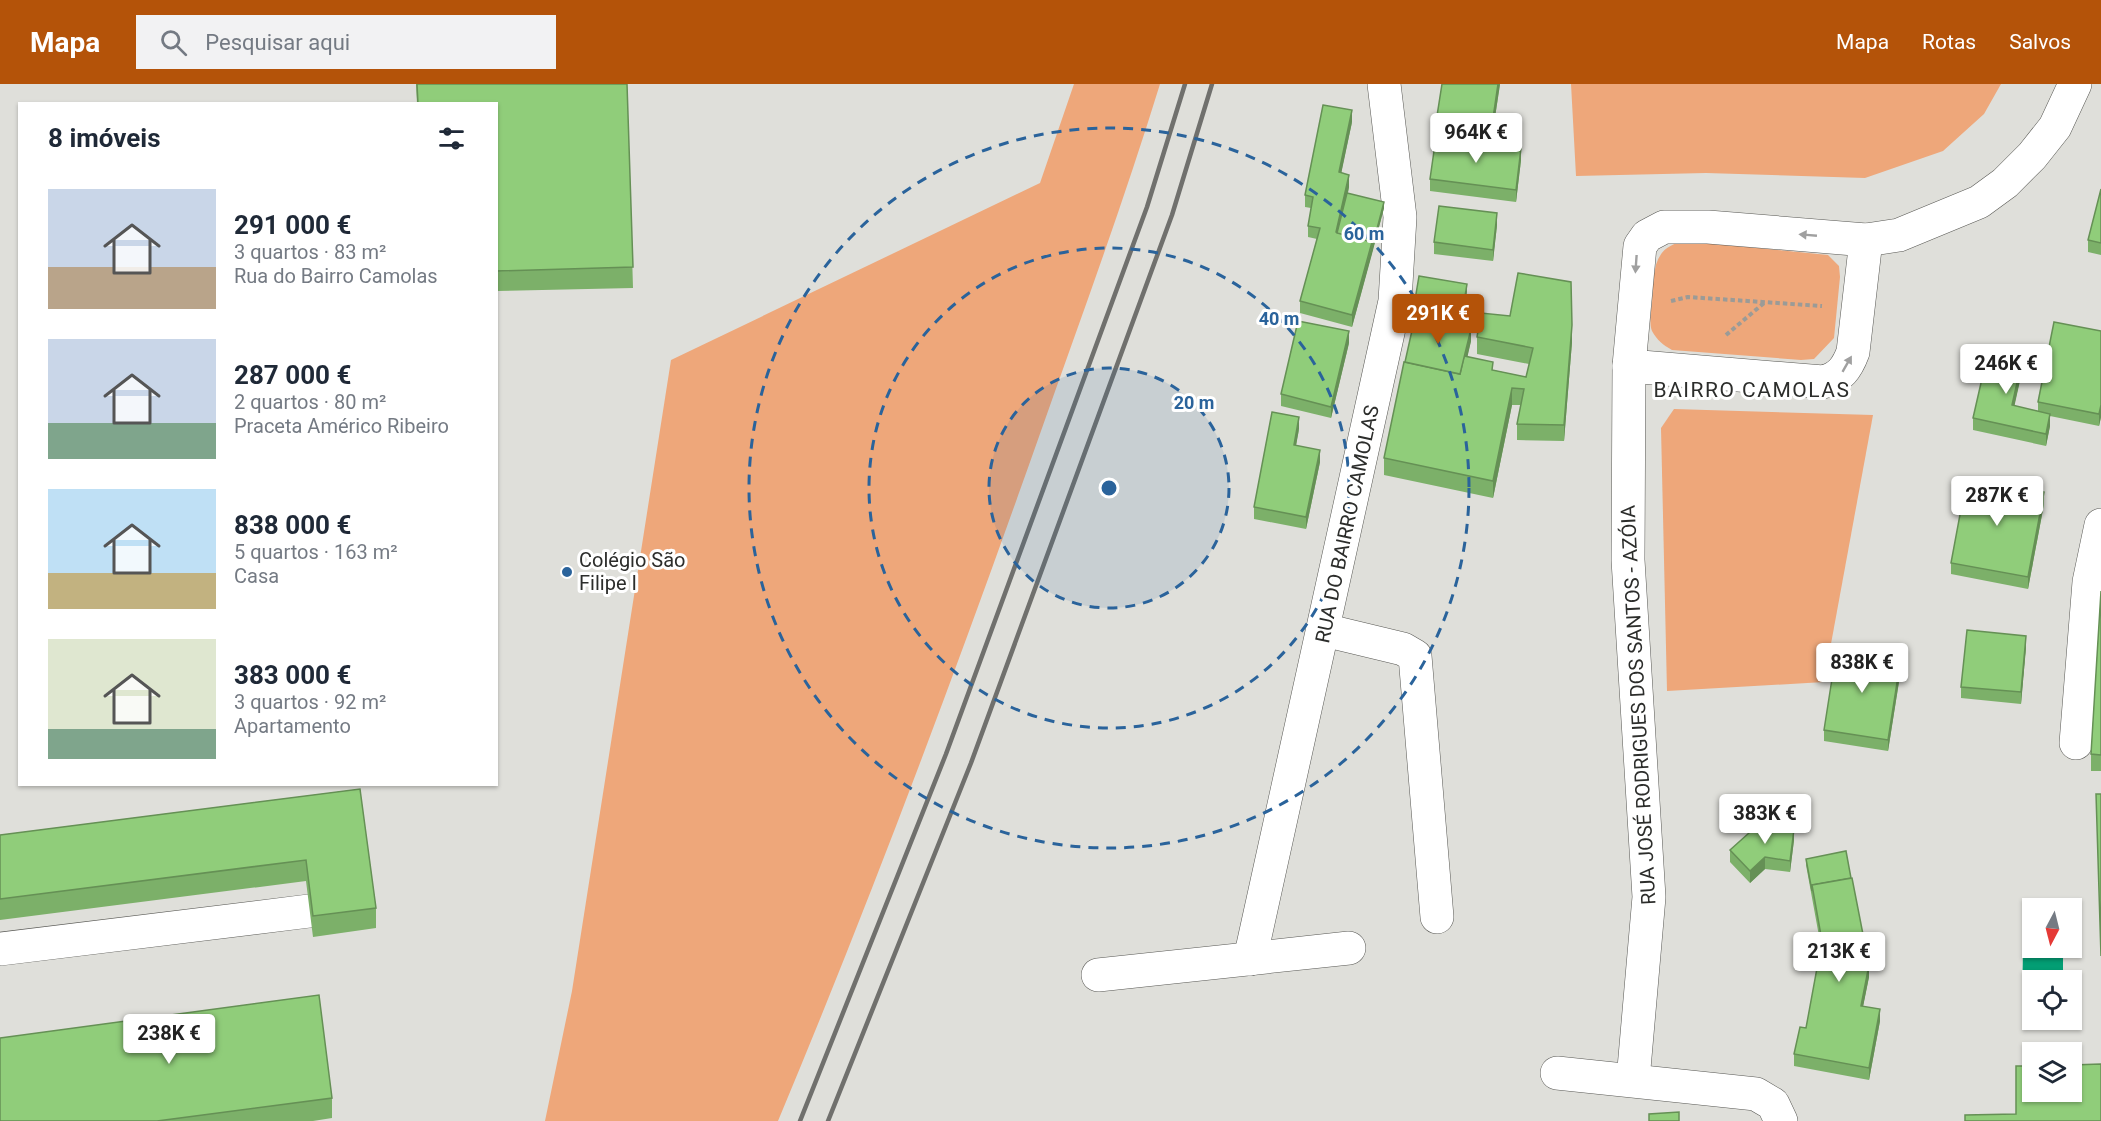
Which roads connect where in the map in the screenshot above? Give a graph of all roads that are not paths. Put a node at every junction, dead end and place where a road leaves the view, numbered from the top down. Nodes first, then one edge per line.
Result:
1 (1384, 84) edge
2 (2075, 84) edge
3 (1866, 240) junction
4 (1629, 366) junction
5 (2101, 525) edge
6 (1324, 630) junction
7 (2076, 743) dead end
8 (309, 911) edge
9 (1437, 917) dead end
10 (1349, 948) dead end
11 (0, 949) edge
12 (1250, 959) junction
13 (1098, 975) dead end
14 (1557, 1073) dead end
15 (1633, 1080) junction
16 (1781, 1121) edge

1 - 6 street, RUA DO BAIRRO CAMOLAS
2 - 3 street, RUA JOSÉ RODRIGUES DOS SANTOS - AZÓIA
4 -> 3 street
3 -> 4 street, RUA JOSÉ RODRIGUES DOS SANTOS - AZÓIA
4 - 15 street, RUA JOSÉ RODRIGUES DOS SANTOS - AZÓIA
5 - 7 street
6 - 9 street
6 - 12 street, RUA DO BAIRRO CAMOLAS
8 - 11 street
10 - 12 street
12 - 13 street
14 - 15 street
15 - 16 street

